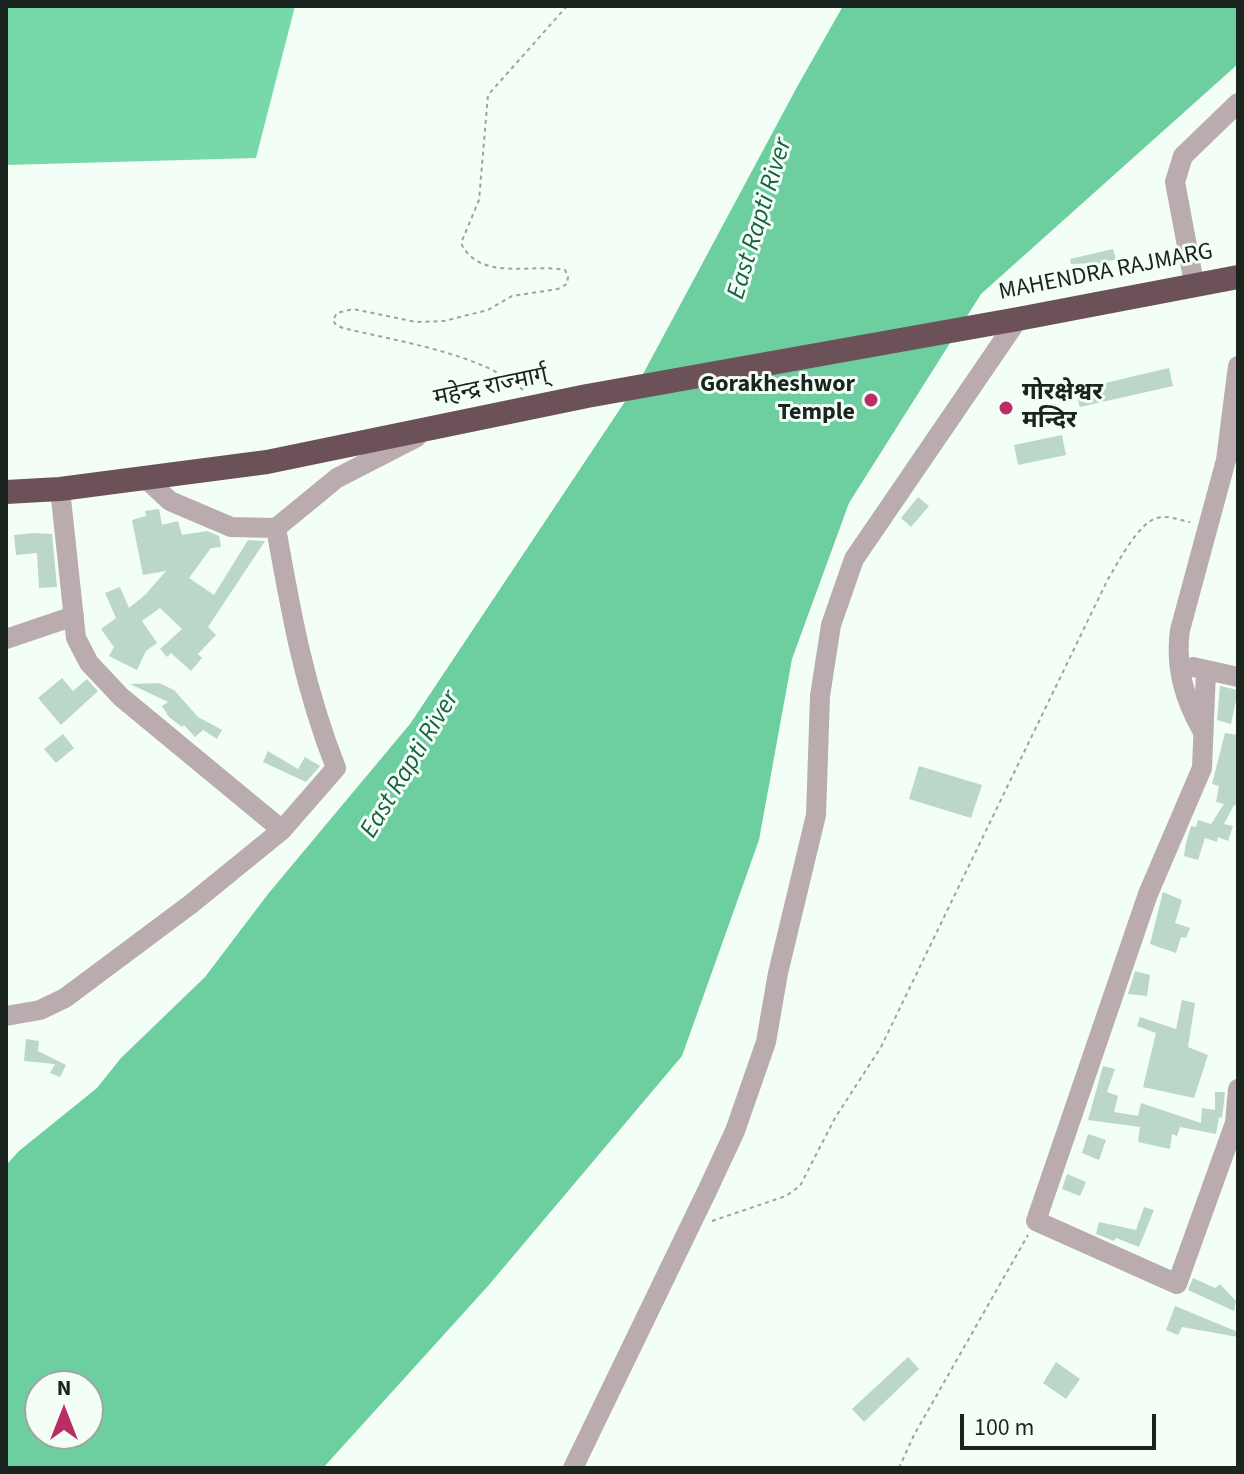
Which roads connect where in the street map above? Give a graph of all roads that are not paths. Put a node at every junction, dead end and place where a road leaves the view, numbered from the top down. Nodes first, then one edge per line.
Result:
1 (1238, 103) edge
2 (1238, 277) edge
3 (1194, 283) junction
4 (1018, 319) junction
5 (985, 325) joint
6 (1238, 366) edge
7 (432, 429) junction
8 (145, 478) junction
9 (60, 489) junction
10 (6, 492) edge
11 (276, 528) junction
12 (74, 616) junction
13 (6, 639) edge
14 (1178, 663) junction
15 (1206, 671) junction
16 (1238, 677) edge
17 (1204, 734) junction
18 (282, 830) junction
19 (6, 1016) edge
20 (1238, 1089) edge
21 (573, 1468) edge

1 - 3 street
2 - 3 highway, MAHENDRA RAJMARG
3 - 4 highway, MAHENDRA RAJMARG
4 - 5 highway, MAHENDRA RAJMARG
4 - 21 street
5 - 7 highway, महेन्द्र राज्मार्ग्
6 - 14 street
7 - 8 highway, महेन्द्र राज्मार्ग्
7 - 11 street
8 - 9 highway, महेन्द्र राज्मार्ग्
8 - 11 street
9 - 10 highway, महेन्द्र राज्मार्ग्
9 - 12 street
11 - 18 street
12 - 13 street
12 - 18 street
14 - 15 street
14 - 17 street
15 - 16 street
15 - 17 street
17 - 20 street
18 - 19 street

